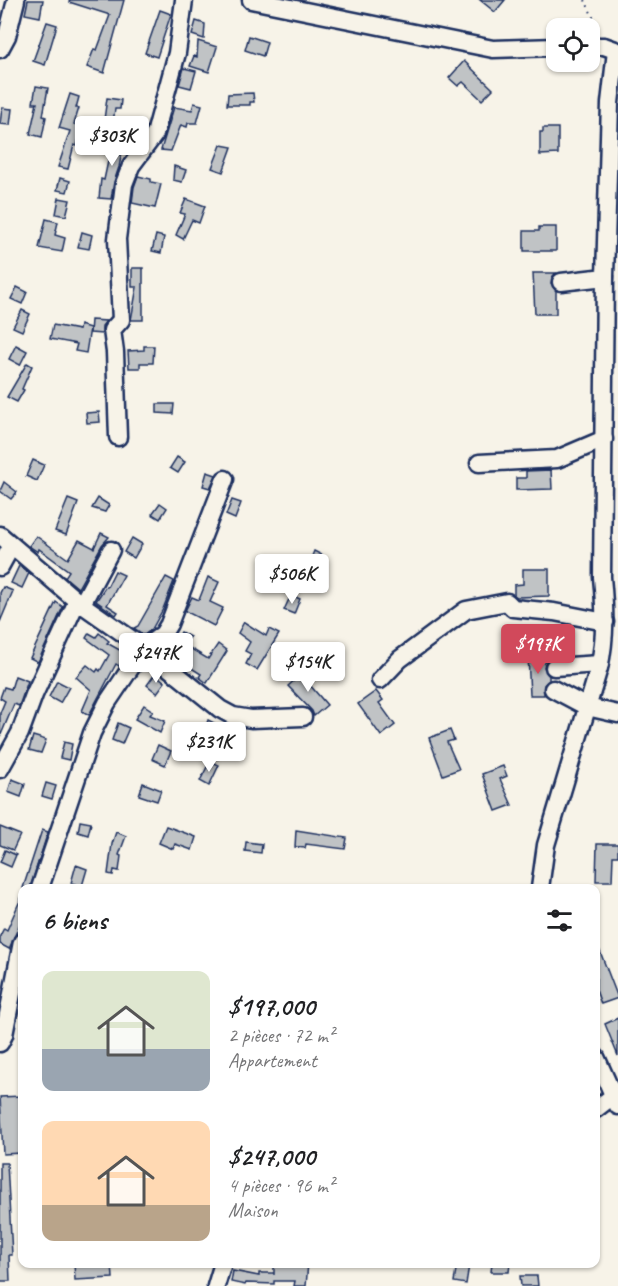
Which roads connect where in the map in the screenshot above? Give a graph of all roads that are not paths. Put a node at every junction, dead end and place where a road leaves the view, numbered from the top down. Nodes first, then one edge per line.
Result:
1 (16, 0) edge
2 (184, 0) edge
3 (251, 0) edge
4 (546, 47) edge
5 (607, 48) edge
6 (0, 49) edge
7 (605, 277) junction
8 (561, 282) dead end
9 (118, 437) dead end
10 (604, 439) junction
11 (479, 463) dead end
12 (225, 479) dead end
13 (6, 541) edge
14 (111, 550) dead end
15 (0, 567) edge
16 (79, 602) junction
17 (605, 622) junction
18 (144, 648) junction
19 (600, 664) junction
20 (554, 667) dead end
21 (380, 680) dead end
22 (554, 689) dead end
23 (587, 706) junction
24 (618, 714) edge
25 (303, 717) dead end
26 (0, 769) edge
27 (41, 884) edge
28 (541, 884) edge
29 (18, 963) edge
30 (0, 1043) edge
31 (600, 1066) edge
32 (615, 1101) edge
33 (600, 1107) edge
34 (221, 1268) edge
35 (216, 1286) edge

1 - 6 street
2 - 9 street
3 - 4 street
5 - 7 street
7 - 8 street
7 - 10 street
10 - 11 street
10 - 17 street
12 - 18 street
13 - 15 street
13 - 16 street
14 - 16 street
16 - 18 street
16 - 26 street
17 - 19 street
17 - 21 street
18 - 25 street
18 - 27 street
19 - 20 street
19 - 23 street
22 - 23 street
23 - 24 street
23 - 28 street
29 - 30 street
31 - 32 street
32 - 33 street
34 - 35 street

